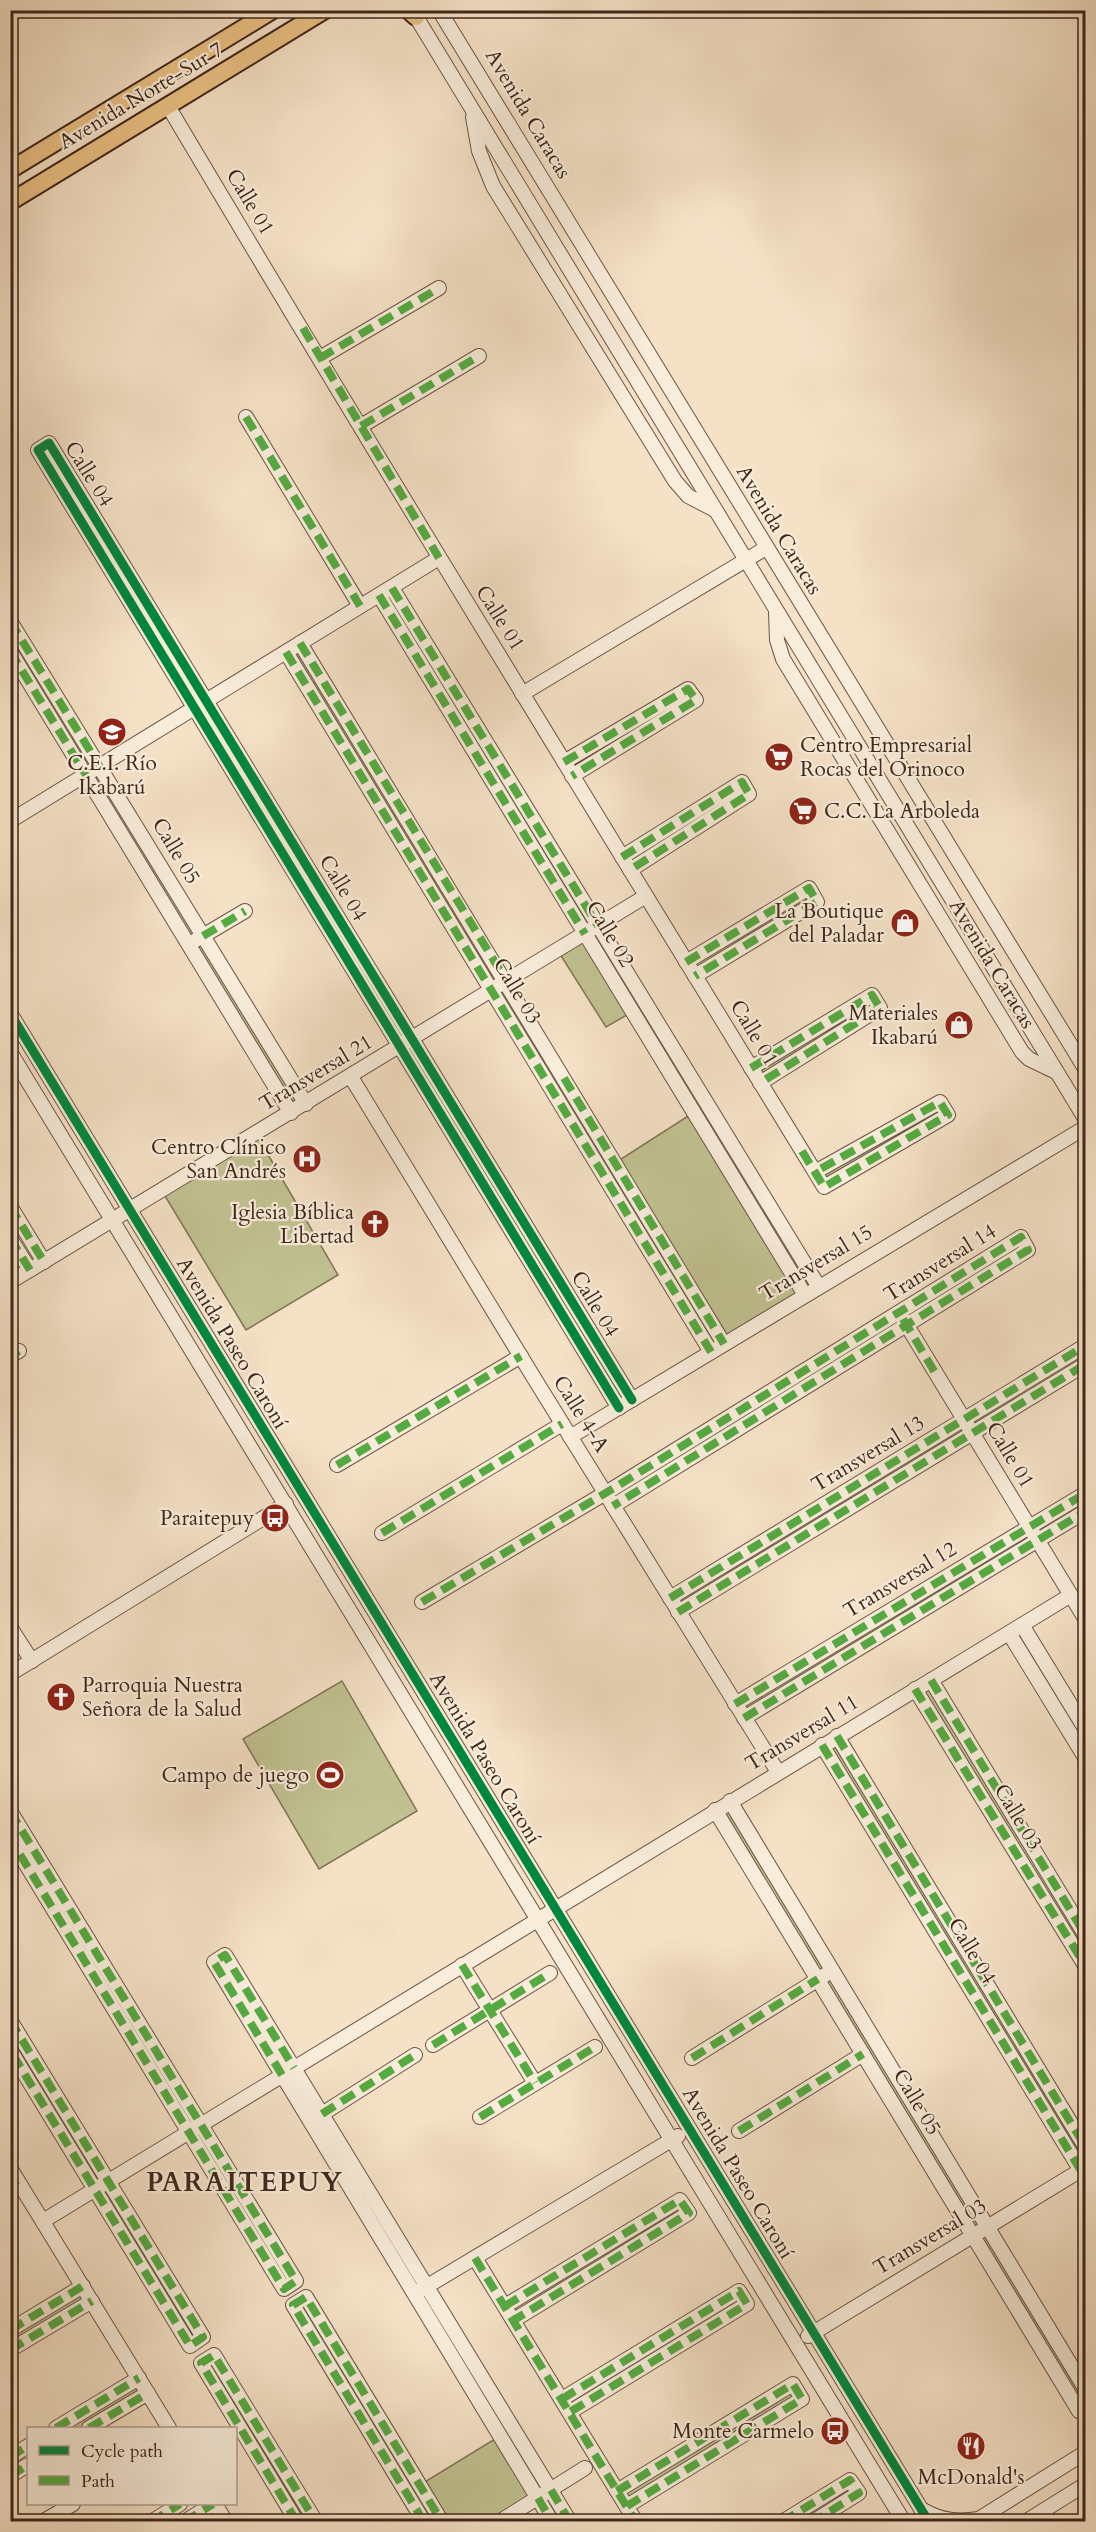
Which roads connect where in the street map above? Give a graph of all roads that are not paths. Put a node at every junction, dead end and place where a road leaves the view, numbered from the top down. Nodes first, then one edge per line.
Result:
1 (273, 10) edge
2 (325, 10) edge
3 (439, 10) edge
4 (412, 13) edge
5 (168, 106) junction
6 (472, 109) junction
7 (10, 170) edge
8 (10, 202) edge
9 (439, 288) dead end
10 (479, 357) dead end
11 (320, 358) junction
12 (246, 417) dead end
13 (361, 426) junction
14 (715, 510) junction
15 (766, 548) junction
16 (439, 558) junction
17 (746, 559) junction
18 (392, 588) junction
19 (379, 595) junction
20 (360, 606) junction
21 (776, 610) junction
22 (410, 618) junction
23 (10, 621) edge
24 (398, 625) junction
25 (300, 643) junction
26 (10, 651) edge
27 (286, 652) junction
28 (325, 683) junction
29 (310, 692) junction
30 (522, 694) junction
31 (208, 700) junction
32 (193, 709) junction
33 (495, 756) junction
34 (564, 762) junction
35 (482, 764) junction
36 (100, 767) junction
37 (86, 775) junction
38 (253, 775) junction
39 (572, 776) junction
40 (239, 784) junction
41 (403, 812) junction
42 (390, 820) junction
43 (10, 821) edge
44 (622, 857) junction
45 (310, 869) junction
46 (630, 870) junction
47 (564, 871) junction
48 (296, 878) junction
49 (552, 879) junction
50 (646, 897) junction
51 (245, 911) dead end
52 (598, 926) junction
53 (585, 934) junction
54 (203, 936) junction
55 (189, 944) junction
56 (686, 962) junction
57 (695, 976) junction
58 (507, 982) junction
59 (493, 990) junction
60 (10, 1013) edge
61 (413, 1039) junction
62 (399, 1048) junction
63 (10, 1052) edge
64 (751, 1068) junction
65 (1086, 1071) edge
66 (1057, 1072) junction
67 (351, 1077) junction
68 (760, 1083) junction
69 (306, 1104) junction
70 (707, 1104) junction
71 (291, 1113) junction
72 (694, 1113) junction
73 (1086, 1120) edge
74 (1086, 1126) edge
75 (615, 1163) junction
76 (602, 1172) junction
77 (815, 1172) junction
78 (10, 1206) edge
79 (130, 1210) junction
80 (522, 1218) junction
81 (112, 1220) junction
82 (779, 1222) junction
83 (509, 1227) junction
84 (765, 1231) junction
85 (10, 1238) edge
86 (44, 1262) junction
87 (30, 1270) junction
88 (10, 1282) edge
89 (819, 1287) junction
90 (805, 1295) junction
91 (899, 1312) junction
92 (907, 1325) junction
93 (724, 1344) junction
94 (711, 1352) junction
95 (1086, 1352) edge
96 (521, 1356) junction
97 (1086, 1364) edge
98 (812, 1366) junction
99 (819, 1379) junction
100 (632, 1400) junction
101 (753, 1403) junction
102 (619, 1408) junction
103 (760, 1415) junction
104 (964, 1420) junction
105 (562, 1424) junction
106 (972, 1433) junction
107 (570, 1437) junction
108 (682, 1446) junction
109 (689, 1459) junction
110 (337, 1465) dead end
111 (890, 1465) junction
112 (898, 1478) junction
113 (605, 1493) junction
114 (1086, 1493) edge
115 (285, 1504) junction
116 (613, 1506) junction
117 (821, 1507) junction
118 (1086, 1511) edge
119 (828, 1521) junction
120 (1029, 1527) junction
121 (382, 1533) dead end
122 (1037, 1540) junction
123 (1071, 1595) junction
124 (670, 1598) junction
125 (422, 1602) dead end
126 (678, 1612) junction
127 (884, 1615) junction
128 (1086, 1620) edge
129 (1022, 1625) junction
130 (10, 1626) edge
131 (891, 1629) junction
132 (1009, 1633) junction
133 (10, 1656) edge
134 (32, 1661) junction
135 (14, 1672) edge
136 (931, 1680) junction
137 (915, 1689) junction
138 (735, 1704) junction
139 (744, 1718) junction
140 (1086, 1730) edge
141 (837, 1736) junction
142 (822, 1745) junction
143 (1086, 1759) edge
144 (982, 1765) junction
145 (778, 1772) junction
146 (968, 1774) junction
147 (730, 1801) junction
148 (715, 1810) junction
149 (10, 1811) edge
150 (10, 1838) edge
151 (1032, 1848) junction
152 (1018, 1857) junction
153 (935, 1899) junction
154 (555, 1908) junction
155 (921, 1908) junction
156 (538, 1919) junction
157 (1086, 1936) edge
158 (97, 1953) junction
159 (85, 1961) junction
160 (462, 1965) junction
161 (1086, 1967) edge
162 (832, 1970) junction
163 (550, 1973) dead end
164 (818, 1979) junction
165 (490, 2010) junction
166 (856, 2010) junction
167 (842, 2018) junction
168 (10, 2020) edge
169 (874, 2040) junction
170 (433, 2045) dead end
171 (595, 2047) dead end
172 (10, 2050) edge
173 (862, 2051) junction
174 (415, 2055) dead end
175 (692, 2058) dead end
176 (288, 2071) junction
177 (535, 2083) junction
178 (322, 2114) junction
179 (480, 2117) dead end
180 (201, 2124) junction
181 (690, 2129) junction
182 (739, 2131) dead end
183 (188, 2132) junction
184 (672, 2140) junction
185 (1086, 2148) edge
186 (942, 2152) junction
187 (928, 2161) junction
188 (1084, 2172) edge
189 (13, 2177) edge
190 (108, 2181) junction
191 (95, 2189) junction
192 (43, 2221) junction
193 (987, 2227) junction
194 (974, 2235) junction
195 (475, 2258) junction
196 (1019, 2280) junction
197 (83, 2286) junction
198 (1005, 2288) junction
199 (421, 2290) junction
200 (92, 2301) junction
201 (1032, 2301) junction
202 (505, 2306) junction
203 (1018, 2309) junction
204 (514, 2320) junction
205 (1046, 2325) junction
206 (10, 2330) edge
207 (814, 2332) junction
208 (1033, 2334) junction
209 (1057, 2342) junction
210 (796, 2343) junction
211 (10, 2350) edge
212 (1043, 2351) junction
213 (139, 2378) junction
214 (1086, 2390) edge
215 (148, 2393) junction
216 (562, 2399) junction
217 (1086, 2407) edge
218 (570, 2412) junction
219 (58, 2427) edge
220 (91, 2427) edge
221 (169, 2427) edge
222 (27, 2447) edge
223 (1086, 2452) edge
224 (10, 2457) edge
225 (27, 2466) edge
226 (585, 2468) dead end
227 (10, 2476) edge
228 (1086, 2484) edge
229 (551, 2490) junction
230 (618, 2491) junction
231 (538, 2498) junction
232 (71, 2505) edge
233 (178, 2505) edge
234 (212, 2505) edge
235 (215, 2505) edge
236 (627, 2506) junction
237 (926, 2516) edge
238 (437, 2520) edge
239 (976, 2520) edge
240 (42, 2522) edge
241 (151, 2522) edge
242 (184, 2522) edge
243 (226, 2522) edge
244 (297, 2522) edge
245 (316, 2522) edge
246 (424, 2522) edge
247 (499, 2522) edge
248 (552, 2522) edge
249 (570, 2522) edge
250 (636, 2522) edge
251 (782, 2522) edge
252 (813, 2522) edge
253 (904, 2522) edge
254 (1025, 2522) edge

1 - 7 main road, Avenida Norte-Sur 7
2 - 5 main road, Avenida Norte-Sur 7
3 - 15 street, Avenida Caracas
4 - 6 street, Avenida Caracas
5 - 8 main road, Avenida Norte-Sur 7
5 - 11 street, Calle 01
6 - 14 street, Avenida Caracas
6 - 14 street, Avenida Caracas
9 - 11 street
10 - 13 street
11 - 13 street, Calle 01
12 - 20 street
13 - 16 street, Calle 01
14 - 17 street, Avenida Caracas
15 - 17 street
15 - 65 street, Avenida Caracas
16 - 18 street
16 - 30 street, Calle 01
17 - 21 street, Avenida Caracas
17 - 30 street
18 - 19 street
18 - 22 street, Calle 02
19 - 20 street
19 - 24 street, Calle 02
20 - 25 street
21 - 66 street, Avenida Caracas
21 - 66 street, Avenida Caracas
22 - 24 street
22 - 33 street, Calle 02
23 - 36 street, Calle 05
24 - 35 street, Calle 02
25 - 27 street
25 - 28 street, Calle 03
26 - 37 street, Calle 05
27 - 29 street, Calle 03
27 - 31 street
28 - 29 street
28 - 41 street, Calle 03
29 - 42 street, Calle 03
30 - 34 street, Calle 01
31 - 32 street
31 - 32 street, Calle 04
31 - 38 street, Calle 04
32 - 36 street
32 - 40 street, Calle 04
33 - 35 street
33 - 47 street, Calle 02
34 - 39 street, Calle 01
34 - 39 street
35 - 49 street, Calle 02
36 - 37 street
36 - 54 street, Calle 05
37 - 43 street
37 - 55 street, Calle 05
38 - 40 street
38 - 45 street, Calle 04
39 - 44 street, Calle 01
40 - 48 street, Calle 04
41 - 42 street
41 - 58 street, Calle 03
42 - 59 street, Calle 03
44 - 46 street, Calle 01
44 - 46 street
45 - 48 street
45 - 61 street, Calle 04
46 - 50 street, Calle 01
47 - 49 street
47 - 52 street, Calle 02
48 - 62 street, Calle 04
49 - 53 street, Calle 02
50 - 52 street, Transversal 21
50 - 56 street, Calle 01
51 - 54 street
52 - 53 street, Transversal 21
52 - 70 street, Calle 02
53 - 58 street, Transversal 21
53 - 72 street, Calle 02
54 - 55 street
54 - 69 street, Calle 05
55 - 71 street, Calle 05
56 - 57 street, Calle 01
56 - 57 street
57 - 64 street, Calle 01
58 - 59 street, Transversal 21
58 - 75 street, Calle 03
59 - 61 street, Transversal 21
59 - 76 street, Calle 03
60 - 79 street, Avenida Paseo Caroní
61 - 62 street, Transversal 21
61 - 80 street, Calle 04
62 - 67 street, Transversal 21
62 - 83 street, Calle 04
63 - 81 street, Avenida Paseo Caroní
64 - 68 street, Calle 01
64 - 68 street
66 - 73 street, Avenida Caracas
67 - 69 street, Transversal 21
67 - 96 street, Calle 4-A
68 - 77 street, Calle 01
69 - 71 street, Transversal 21
70 - 72 street
70 - 82 street, Calle 02
71 - 79 street, Transversal 21
72 - 84 street, Calle 02
74 - 89 street, Transversal 15
75 - 76 street
75 - 93 street, Calle 03
76 - 94 street, Calle 03
77 - 77 street, Calle 01
78 - 86 street
79 - 81 street, Transversal 21
79 - 154 street, Avenida Paseo Caroní
80 - 83 street
80 - 100 street, Calle 04
81 - 86 street, Transversal 21
81 - 115 street, Avenida Paseo Caroní
82 - 84 street
82 - 89 street, Calle 02
83 - 102 street, Calle 04
84 - 90 street, Calle 02
85 - 87 street
86 - 87 street, Transversal 21
87 - 88 street, Transversal 21
89 - 90 street, Transversal 15
90 - 93 street, Transversal 15
91 - 92 street, Calle 01
91 - 92 street, Transversal 14
91 - 98 street, Transversal 14
92 - 99 street, Transversal 14
92 - 104 street, Calle 01
93 - 94 street, Transversal 15
94 - 100 street, Transversal 15
95 - 104 street, Transversal 13
96 - 105 street, Calle 4-A
96 - 110 street
97 - 106 street, Transversal 13
98 - 99 street
98 - 101 street, Transversal 14
99 - 103 street, Transversal 14
100 - 102 street, Transversal 15
101 - 103 street
101 - 108 street, Transversal 14
102 - 107 street, Transversal 15
103 - 109 street, Transversal 14
104 - 106 street, Calle 01
104 - 111 street, Transversal 13
105 - 107 street, Calle 4-A
105 - 121 street
106 - 112 street, Transversal 13
106 - 120 street, Calle 01
107 - 113 street, Calle 4-A
108 - 109 street
108 - 113 street, Transversal 14
109 - 116 street, Transversal 14
111 - 112 street
111 - 117 street, Transversal 13
112 - 119 street, Transversal 13
113 - 116 street, Calle 4-A
113 - 125 street, Transversal 14
114 - 120 street, Transversal 12
115 - 134 street
115 - 156 street, Avenida Paseo Caroní
116 - 124 street, Calle 4-A
117 - 119 street
117 - 124 street, Transversal 13
118 - 122 street, Transversal 12
119 - 126 street, Transversal 13
120 - 122 street, Calle 01
120 - 127 street, Transversal 12
122 - 123 street, Calle 01
122 - 131 street, Transversal 12
123 - 128 street, Calle 01
123 - 129 street, Transversal 11
124 - 126 street, Calle 4-A
126 - 138 street, Calle 4-A
127 - 131 street
127 - 138 street, Transversal 12
129 - 132 street, Transversal 11
129 - 140 street
130 - 134 street
131 - 139 street, Transversal 12
132 - 136 street, Transversal 11
132 - 143 street
133 - 135 street
134 - 135 street
136 - 137 street, Transversal 11
136 - 144 street, Calle 03
137 - 141 street, Transversal 11
137 - 146 street, Calle 03
138 - 139 street, Calle 4-A
139 - 145 street, Calle 4-A
141 - 142 street, Transversal 11
141 - 153 street, Calle 04
142 - 145 street, Transversal 11
142 - 155 street, Calle 04
144 - 146 street
144 - 151 street, Calle 03
145 - 147 street, Transversal 11
146 - 152 street, Calle 03
147 - 148 street, Transversal 11
147 - 162 street, Calle 05
148 - 154 street, Transversal 11
148 - 164 street, Calle 05
149 - 158 street
150 - 159 street
151 - 152 street
151 - 157 street, Calle 03
152 - 161 street, Calle 03
153 - 155 street
153 - 185 street, Calle 04
154 - 156 street, Transversal 11
154 - 181 street, Avenida Paseo Caroní
155 - 188 street, Calle 04
156 - 160 street, Transversal 11
156 - 184 street, Avenida Paseo Caroní
158 - 159 street
158 - 180 street
159 - 183 street
160 - 165 street
160 - 176 street, Transversal 11
162 - 164 street
162 - 166 street, Calle 05
163 - 165 street
164 - 167 street, Calle 05
164 - 175 street
165 - 170 street
165 - 177 street
166 - 167 street
166 - 169 street, Calle 05
167 - 173 street, Calle 05
168 - 190 street
169 - 173 street
169 - 186 street, Calle 05
171 - 177 street
172 - 191 street
173 - 182 street
173 - 187 street, Calle 05
174 - 178 street
176 - 176 street
176 - 178 street
176 - 180 street, Transversal 11
176 - 199 street
177 - 179 street
178 - 199 street
180 - 183 street, Transversal 11
180 - 183 street
181 - 184 street
181 - 207 street, Avenida Paseo Caroní
183 - 190 street, Transversal 11
184 - 195 street
184 - 210 street, Avenida Paseo Caroní
186 - 187 street
186 - 193 street, Calle 05
187 - 194 street, Calle 05
188 - 193 street, Transversal 03
189 - 192 street
190 - 191 street, Transversal 11
190 - 191 street
191 - 192 street, Transversal 11
192 - 197 street
193 - 194 street, Transversal 03
193 - 196 street, Calle 05
194 - 198 street, Calle 05
194 - 207 street, Transversal 03
195 - 199 street
195 - 202 street
196 - 198 street
196 - 201 street, Calle 05
197 - 200 street
197 - 206 street
198 - 203 street, Calle 05
199 - 229 street
199 - 231 street
200 - 211 street
200 - 213 street
201 - 203 street
201 - 205 street, Calle 05
202 - 204 street
202 - 204 street
203 - 208 street, Calle 05
204 - 216 street
205 - 208 street
205 - 209 street, Calle 05
207 - 210 street, Transversal 03
207 - 237 street, Avenida Paseo Caroní
208 - 212 street, Calle 05
209 - 212 street
209 - 214 street, Calle 05
210 - 253 street, Avenida Paseo Caroní
212 - 217 street, Calle 05
213 - 215 street
213 - 219 street
215 - 220 street
215 - 221 street
216 - 218 street
216 - 218 street
218 - 230 street
222 - 224 street
223 - 239 street
225 - 227 street
226 - 229 street
228 - 254 street
229 - 231 street
229 - 249 street
230 - 236 street
230 - 236 street
231 - 247 street
231 - 248 street
232 - 240 street
233 - 241 street
234 - 242 street
235 - 243 street
236 - 250 street
237 - 239 street
238 - 246 street
244 - 245 street
251 - 252 street

